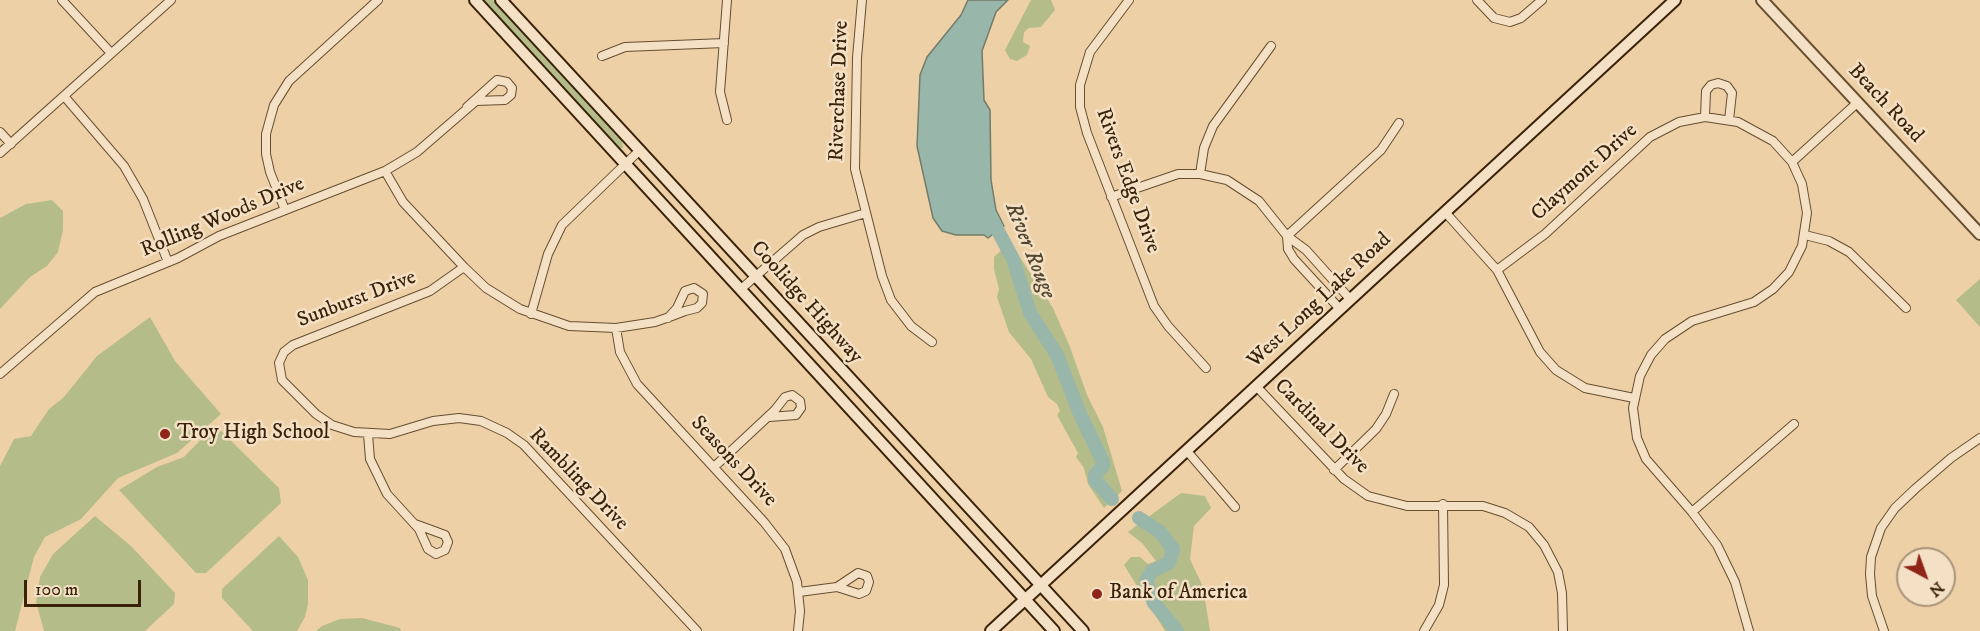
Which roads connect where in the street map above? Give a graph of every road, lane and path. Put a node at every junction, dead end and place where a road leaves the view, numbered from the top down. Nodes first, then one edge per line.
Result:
1 (62, 0) edge
2 (171, 0) edge
3 (378, 0) edge
4 (475, 0) edge
5 (501, 0) edge
6 (727, 0) edge
7 (862, 0) edge
8 (1129, 0) edge
9 (1477, 0) edge
10 (1542, 0) edge
11 (1675, 0) edge
12 (1762, 0) edge
13 (724, 43) junction
14 (1272, 46) dead end
15 (111, 53) junction
16 (602, 56) dead end
17 (64, 96) junction
18 (1857, 103) junction
19 (467, 107) junction
20 (1705, 117) junction
21 (727, 120) dead end
22 (1729, 120) junction
23 (1399, 123) dead end
24 (0, 132) edge
25 (11, 144) junction
26 (640, 150) junction
27 (0, 153) edge
28 (1792, 162) junction
29 (626, 164) junction
30 (385, 171) junction
31 (1200, 174) junction
32 (1111, 197) junction
33 (285, 210) junction
34 (1445, 212) junction
35 (866, 213) junction
36 (1980, 234) edge
37 (1805, 235) junction
38 (1287, 236) junction
39 (168, 262) junction
40 (464, 267) junction
41 (1497, 270) junction
42 (755, 277) junction
43 (741, 289) junction
44 (1350, 299) junction
45 (1906, 308) dead end
46 (1340, 309) junction
47 (531, 314) junction
48 (668, 318) junction
49 (616, 328) junction
50 (932, 342) dead end
51 (1206, 368) dead end
52 (0, 374) edge
53 (1256, 386) junction
54 (1394, 394) dead end
55 (1634, 398) junction
56 (769, 417) dead end
57 (1794, 424) dead end
58 (368, 434) junction
59 (1980, 438) edge
60 (1187, 451) junction
61 (714, 467) junction
62 (1334, 470) junction
63 (958, 496) junction
64 (937, 502) junction
65 (1443, 504) junction
66 (1235, 507) dead end
67 (1692, 512) junction
68 (979, 519) junction
69 (955, 522) junction
70 (415, 524) junction
71 (837, 586) dead end
72 (1041, 586) junction
73 (799, 592) junction
74 (1025, 600) junction
75 (697, 631) edge
76 (798, 631) edge
77 (991, 631) edge
78 (1054, 631) edge
79 (1083, 631) edge
80 (1424, 631) edge
81 (1563, 631) edge
82 (1749, 631) edge
83 (1884, 631) edge

1 - 15 street
2 - 15 street
3 - 33 street
4 - 29 main road, Coolidge Highway
5 - 26 main road, Coolidge Highway
6 - 13 street
7 - 35 street, Riverchase Drive
8 - 32 street, Rivers Edge Drive
9 - 10 street
11 - 34 main road, West Long Lake Road
12 - 18 main road, Beach Road
13 - 16 street
13 - 21 street
14 - 31 street
15 - 17 street
17 - 25 street
17 - 39 street
18 - 28 street
18 - 36 main road, Beach Road
19 - 19 street, Rolling Woods Drive
19 - 30 street, Rolling Woods Drive
20 - 22 street, Claymont Drive
20 - 22 street
20 - 41 street, Claymont Drive
22 - 28 street, Claymont Drive
23 - 38 street
24 - 25 street
25 - 27 street
26 - 29 street
26 - 42 main road, Coolidge Highway
28 - 37 street
29 - 43 main road, Coolidge Highway
29 - 47 street
30 - 33 street, Rolling Woods Drive
30 - 40 street
31 - 32 street
31 - 38 street
32 - 51 street, Rivers Edge Drive
33 - 39 street, Rolling Woods Drive
34 - 41 street
34 - 44 main road, West Long Lake Road
35 - 42 street
35 - 50 street, Riverchase Drive
37 - 45 street
37 - 55 street
38 - 44 street
38 - 46 street
39 - 52 street, Rolling Woods Drive
40 - 47 street
40 - 58 street, Sunburst Drive
41 - 55 street
42 - 43 street
42 - 63 main road, Coolidge Highway
43 - 64 main road, Coolidge Highway
44 - 46 main road, West Long Lake Road
46 - 53 main road, West Long Lake Road
47 - 49 street
48 - 48 street
48 - 49 street
49 - 61 street, Seasons Drive
53 - 60 main road, West Long Lake Road
53 - 62 street, Cardinal Drive
54 - 62 street
55 - 67 street
56 - 61 street
57 - 67 street
58 - 70 street
58 - 75 street, Rambling Drive
59 - 83 street
60 - 66 street
60 - 72 main road, West Long Lake Road
61 - 73 street, Seasons Drive
62 - 65 street, Cardinal Drive
63 - 64 main road
63 - 68 main road, Coolidge Highway
64 - 69 main road, Coolidge Highway
65 - 80 street
65 - 81 street, Cardinal Drive
67 - 82 street
68 - 69 main road
68 - 72 main road, Coolidge Highway
69 - 74 main road, Coolidge Highway
70 - 70 street
71 - 73 street
72 - 74 main road, West Long Lake Road
72 - 79 main road, Coolidge Highway
73 - 76 street, Seasons Drive
74 - 77 main road, West Long Lake Road
74 - 78 main road, Coolidge Highway

